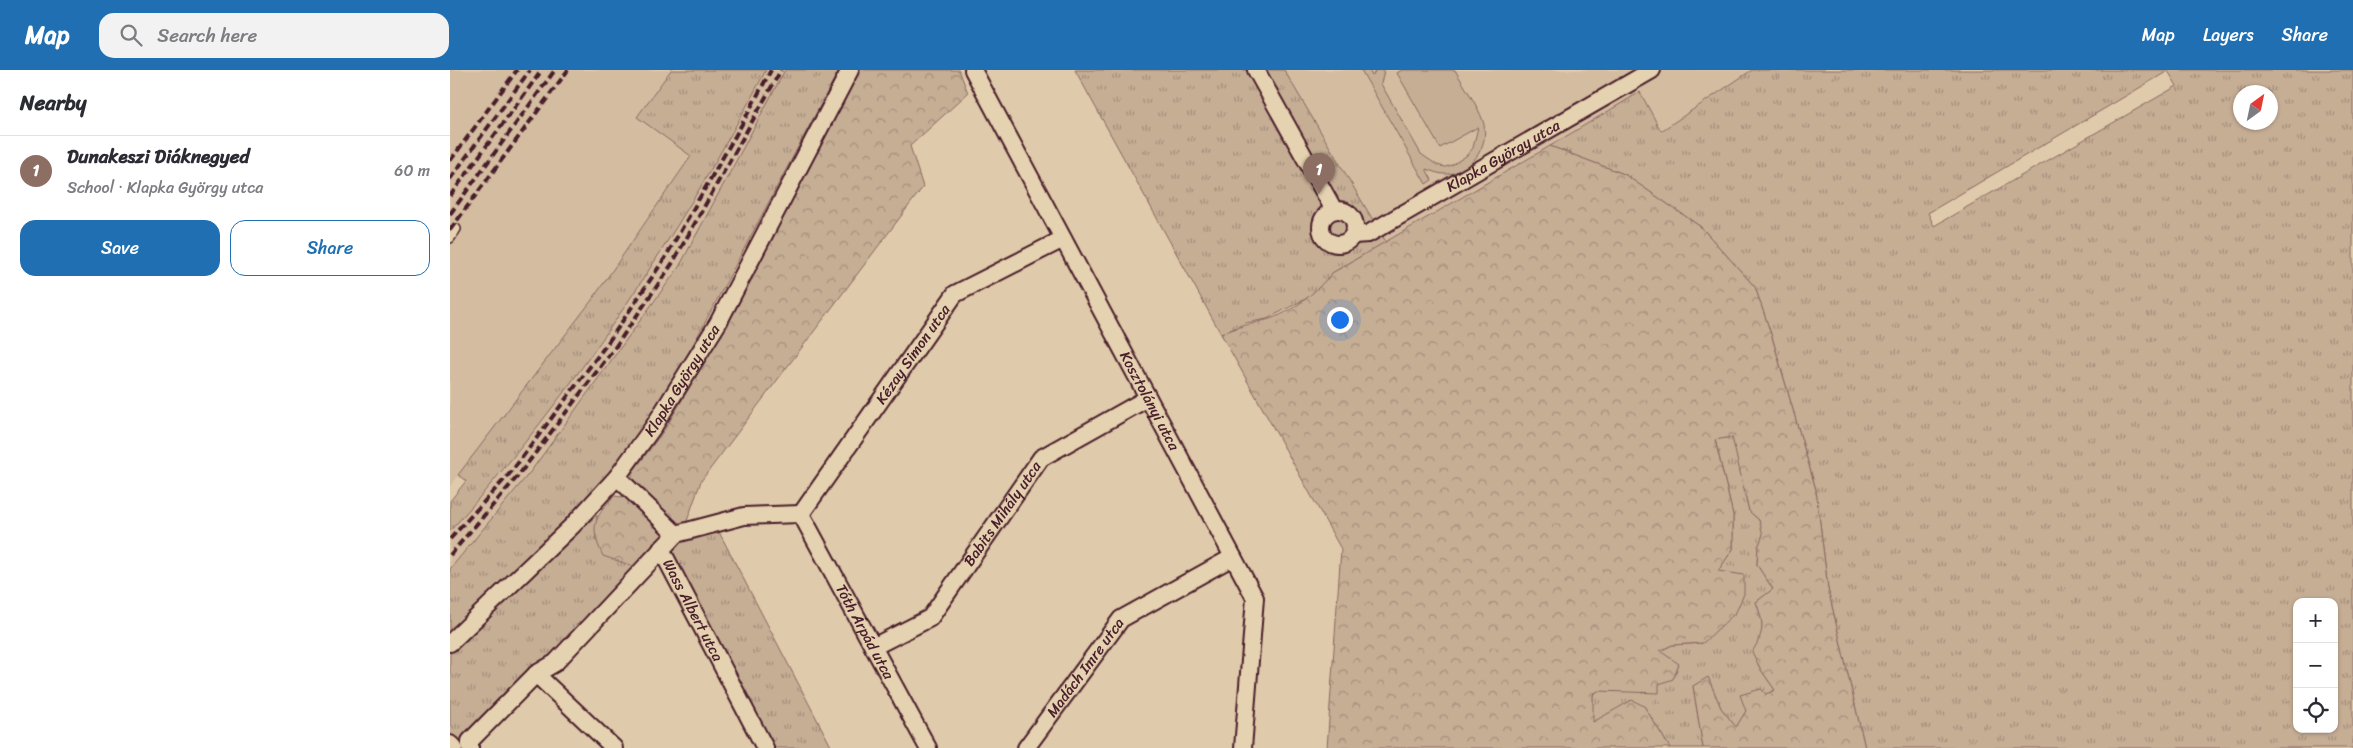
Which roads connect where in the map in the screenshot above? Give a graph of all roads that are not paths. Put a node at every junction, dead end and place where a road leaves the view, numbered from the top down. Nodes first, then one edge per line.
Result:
1 (850, 70) edge
2 (972, 70) edge
3 (1256, 70) edge
4 (1652, 70) edge
5 (1334, 210) junction
6 (456, 229) dead end
7 (1353, 235) junction
8 (450, 238) edge
9 (1063, 239) junction
10 (1148, 398) junction
11 (617, 477) junction
12 (802, 514) junction
13 (676, 534) junction
14 (661, 549) junction
15 (1234, 557) junction
16 (450, 643) edge
17 (873, 647) junction
18 (536, 674) junction
19 (450, 744) edge
20 (454, 748) edge
21 (470, 748) edge
22 (614, 748) edge
23 (765, 748) edge
24 (928, 748) edge
25 (1026, 748) edge
26 (1243, 748) edge

1 - 11 street, Klapka György utca
2 - 9 street, Kosztolányi utca
3 - 5 street
4 - 7 street, Klapka György utca
5 - 7 street
5 - 7 street, Klapka György utca
6 - 8 lane
9 - 10 street, Kosztolányi utca
9 - 12 street, Kézay Simon utca
10 - 15 street, Kosztolányi utca
10 - 17 street, Babits Mihály utca
11 - 13 street
11 - 16 street, Klapka György utca
12 - 13 street
12 - 17 street, Tóth Árpád utca
13 - 14 street
14 - 18 street, Wass Albert utca
14 - 23 street, Wass Albert utca
15 - 25 street, Madách Imre utca
15 - 26 street, Kosztolányi utca
17 - 24 street, Tóth Árpád utca
18 - 21 street, Wass Albert utca
18 - 22 street
19 - 20 street

